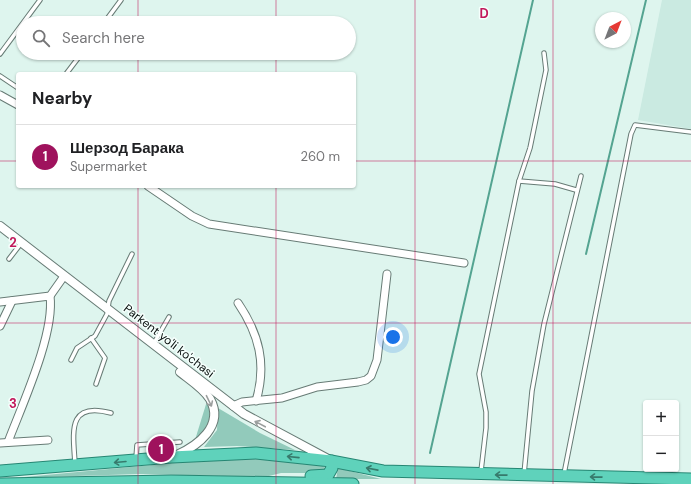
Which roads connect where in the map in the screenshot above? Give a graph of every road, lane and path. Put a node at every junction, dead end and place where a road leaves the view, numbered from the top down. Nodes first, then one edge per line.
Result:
1 (40, 0) edge
2 (121, 0) edge
3 (28, 16) edge
4 (109, 16) edge
5 (16, 32) edge
6 (544, 53) dead end
7 (0, 54) edge
8 (77, 60) edge
9 (68, 72) edge
10 (0, 76) edge
11 (16, 87) edge
12 (0, 95) edge
13 (16, 104) edge
14 (691, 132) edge
15 (581, 176) dead end
16 (519, 181) junction
17 (151, 188) edge
18 (576, 190) junction
19 (0, 226) edge
20 (0, 231) edge
21 (19, 246) junction
22 (132, 254) dead end
23 (10, 259) dead end
24 (464, 263) dead end
25 (387, 274) dead end
26 (62, 279) junction
27 (50, 296) junction
28 (12, 301) junction
29 (0, 302) edge
30 (238, 303) dead end
31 (107, 312) junction
32 (169, 317) dead end
33 (0, 326) edge
34 (91, 338) junction
35 (153, 344) junction
36 (71, 360) dead end
37 (96, 384) dead end
38 (256, 400) junction
39 (233, 406) junction
40 (111, 413) dead end
41 (48, 440) dead end
42 (8, 442) junction
43 (180, 442) dead end
44 (0, 443) edge
45 (172, 457) junction
46 (135, 461) junction
47 (331, 461) junction
48 (75, 466) junction
49 (0, 471) edge
50 (480, 474) junction
51 (524, 475) junction
52 (564, 476) junction
53 (691, 479) edge
54 (251, 483) edge
55 (0, 484) edge
56 (353, 484) edge

1 - 3 lane
2 - 4 lane
5 - 7 lane
6 - 16 lane
8 - 9 lane
10 - 11 lane
12 - 13 street
14 - 52 lane
15 - 18 lane
16 - 18 lane
16 - 50 lane
17 - 24 street
18 - 51 lane
19 - 31 street, Parkent yo'li ko'chasi
20 - 21 street, Parkent yo'li ko'chasi
21 - 23 lane
21 - 26 street, Parkent yo'li ko'chasi
22 - 31 lane
25 - 38 street
26 - 27 street
26 - 31 street, Parkent yo'li ko'chasi
27 - 28 street
27 - 42 street
28 - 29 street
28 - 33 street
30 - 38 street
31 - 34 lane
31 - 35 street, Parkent yo'li ko'chasi
31 -> 45 street, Parkent yo'li ko'chasi
32 - 35 lane
34 - 36 lane
34 - 37 lane
35 - 39 street, Parkent yo'li ko'chasi
38 - 39 street
47 -> 39 street, Parkent yo'li ko'chasi
40 - 48 lane
41 - 42 street
42 - 44 street
43 - 46 lane
45 - 46 highway
47 -> 45 highway
46 -> 48 highway
50 -> 47 highway
47 - 54 highway
48 - 49 highway
51 -> 50 highway
51 - 52 highway
53 -> 52 highway
54 - 55 highway
54 - 56 highway

